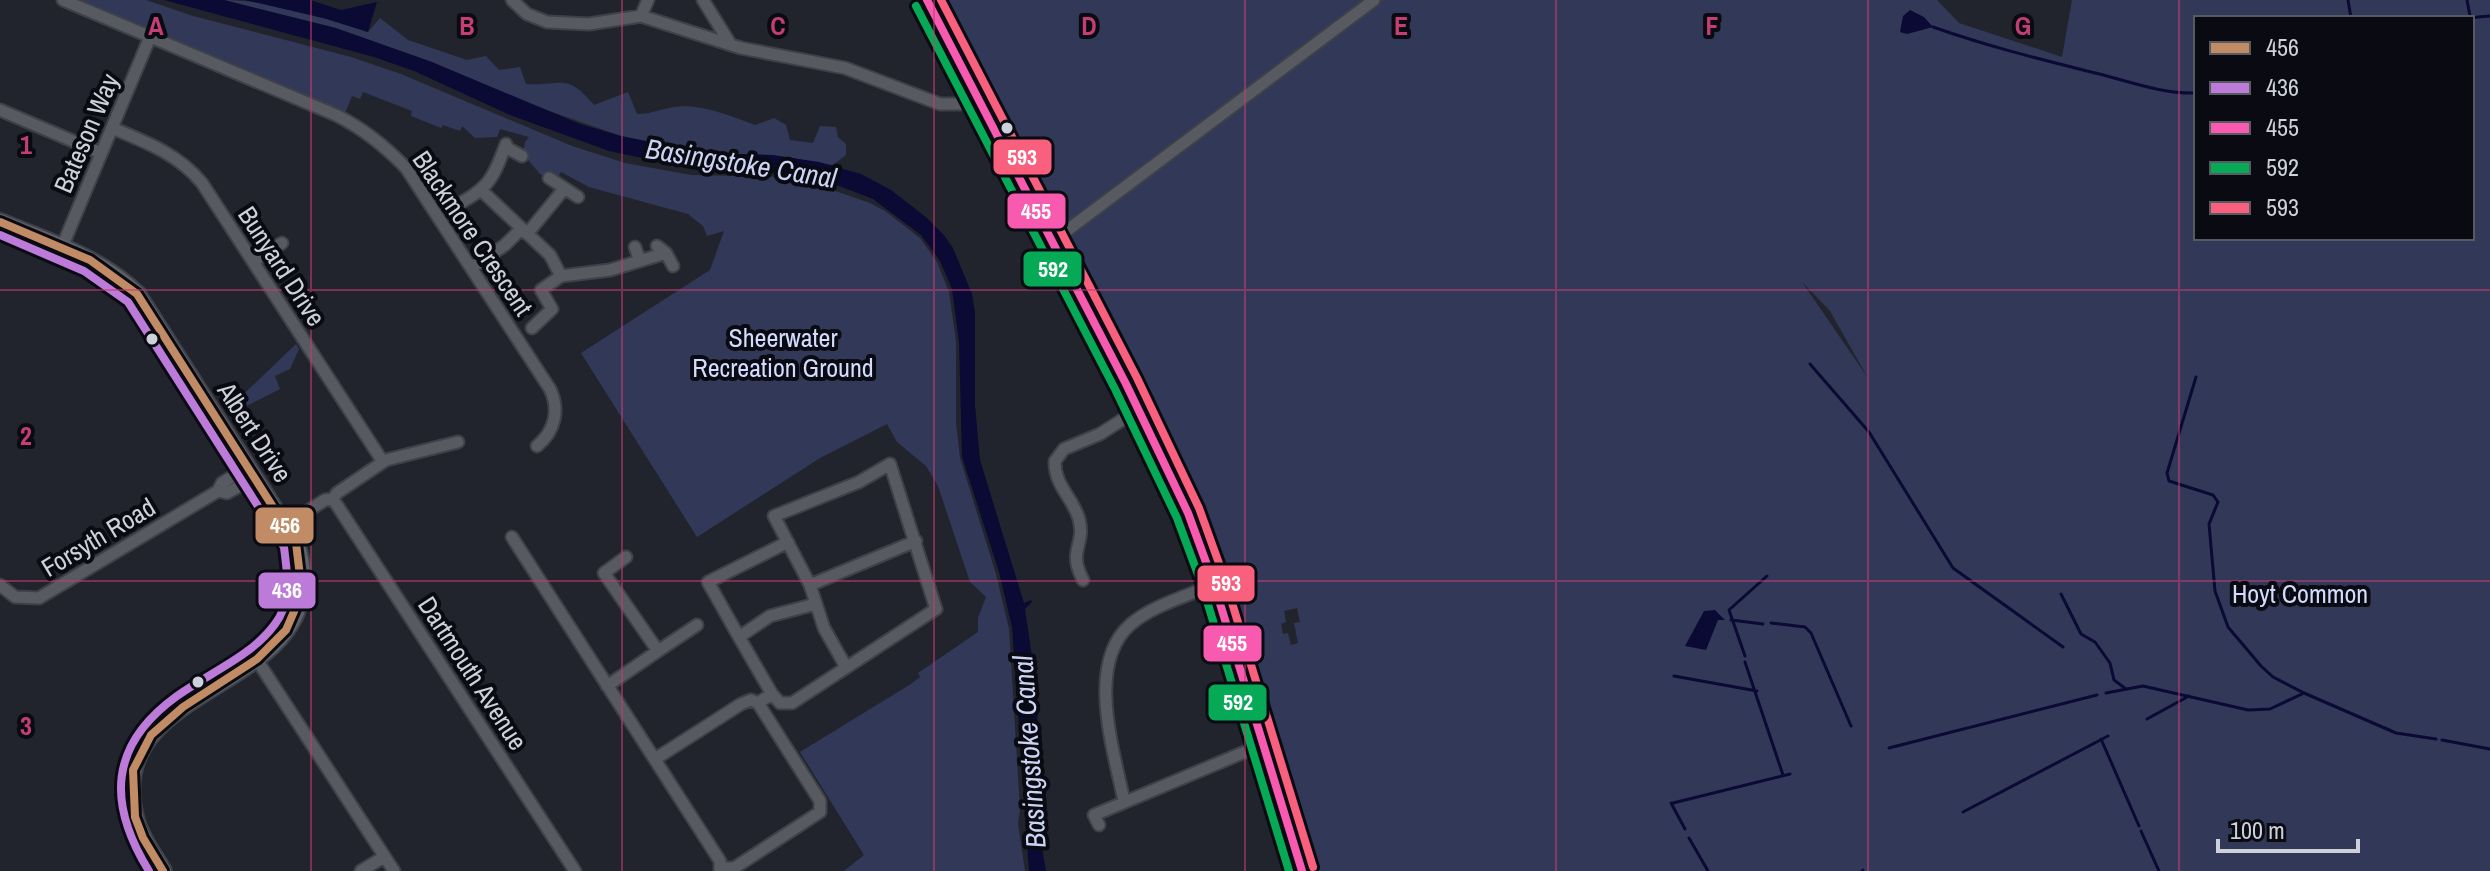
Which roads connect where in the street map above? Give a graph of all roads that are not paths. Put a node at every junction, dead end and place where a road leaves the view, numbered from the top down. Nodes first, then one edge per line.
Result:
1 (63, 0) edge
2 (512, 0) edge
3 (648, 0) edge
4 (703, 0) edge
5 (927, 0) edge
6 (1374, 0) edge
7 (641, 16) junction
8 (150, 37) junction
9 (731, 45) junction
10 (977, 98) junction
11 (0, 110) edge
12 (112, 128) junction
13 (101, 153) junction
14 (522, 156) dead end
15 (549, 178) dead end
16 (564, 189) junction
17 (482, 191) junction
18 (578, 197) dead end
19 (450, 209) dead end
20 (0, 222) edge
21 (524, 231) junction
22 (282, 243) dead end
23 (62, 247) junction
24 (635, 247) dead end
25 (1056, 247) junction
26 (254, 261) junction
27 (640, 261) junction
28 (673, 266) dead end
29 (471, 268) junction
30 (561, 276) junction
31 (532, 328) dead end
32 (1139, 409) junction
33 (458, 442) dead end
34 (537, 446) dead end
35 (384, 461) junction
36 (252, 472) junction
37 (333, 499) junction
38 (286, 525) junction
39 (512, 537) dead end
40 (916, 541) junction
41 (788, 542) junction
42 (626, 557) dead end
43 (1083, 580) dead end
44 (1214, 584) junction
45 (810, 585) junction
46 (4, 589) edge
47 (816, 604) junction
48 (697, 625) dead end
49 (739, 637) junction
50 (658, 651) junction
51 (257, 660) junction
52 (846, 667) junction
53 (607, 686) junction
54 (772, 694) junction
55 (758, 703) junction
56 (1264, 744) junction
57 (655, 759) junction
58 (1124, 801) junction
59 (1099, 825) dead end
60 (384, 857) junction
61 (720, 870) edge
62 (1297, 870) edge
63 (163, 871) edge
64 (361, 871) edge
65 (394, 871) edge
66 (575, 871) edge

1 - 8 street, Blackmore Crescent
2 - 7 street
3 - 7 street
4 - 9 street
5 - 10 main road
6 - 25 street
7 - 9 street
8 - 12 street, Bateson Way
8 - 29 street, Blackmore Crescent
9 - 10 street
10 - 25 main road
11 - 13 street
12 - 13 street, Bateson Way
12 - 26 street, Bunyard Drive
13 - 23 street, Bateson Way
14 - 17 street
15 - 16 street
16 - 18 street
16 - 21 street
17 - 19 street
17 - 21 street
20 - 23 street, Albert Drive
21 - 29 street
21 - 30 street
22 - 26 street
23 - 36 street, Albert Drive
24 - 27 street
25 - 32 main road
26 - 35 street, Bunyard Drive
27 - 28 street
27 - 30 street
29 - 34 street, Blackmore Crescent
30 - 31 street
32 - 43 street
32 - 44 main road
33 - 35 street
35 - 37 street
36 - 38 street, Albert Drive
36 - 46 street, Forsyth Road
37 - 38 street
37 - 66 street, Dartmouth Avenue
38 - 51 street, Albert Drive
39 - 53 street
40 - 41 street
40 - 45 street
40 - 52 street
41 - 45 street
41 - 49 street
42 - 50 street
44 - 56 main road
44 - 58 street
45 - 47 street
47 - 49 street
47 - 52 street
48 - 50 street
49 - 54 street
50 - 53 street
51 - 60 street
51 - 63 street, Albert Drive
52 - 54 street
53 - 57 street
54 - 55 street
55 - 57 street
55 - 61 street
56 - 58 street
56 - 62 main road
57 - 61 street
58 - 59 street
60 - 64 street
60 - 65 street

